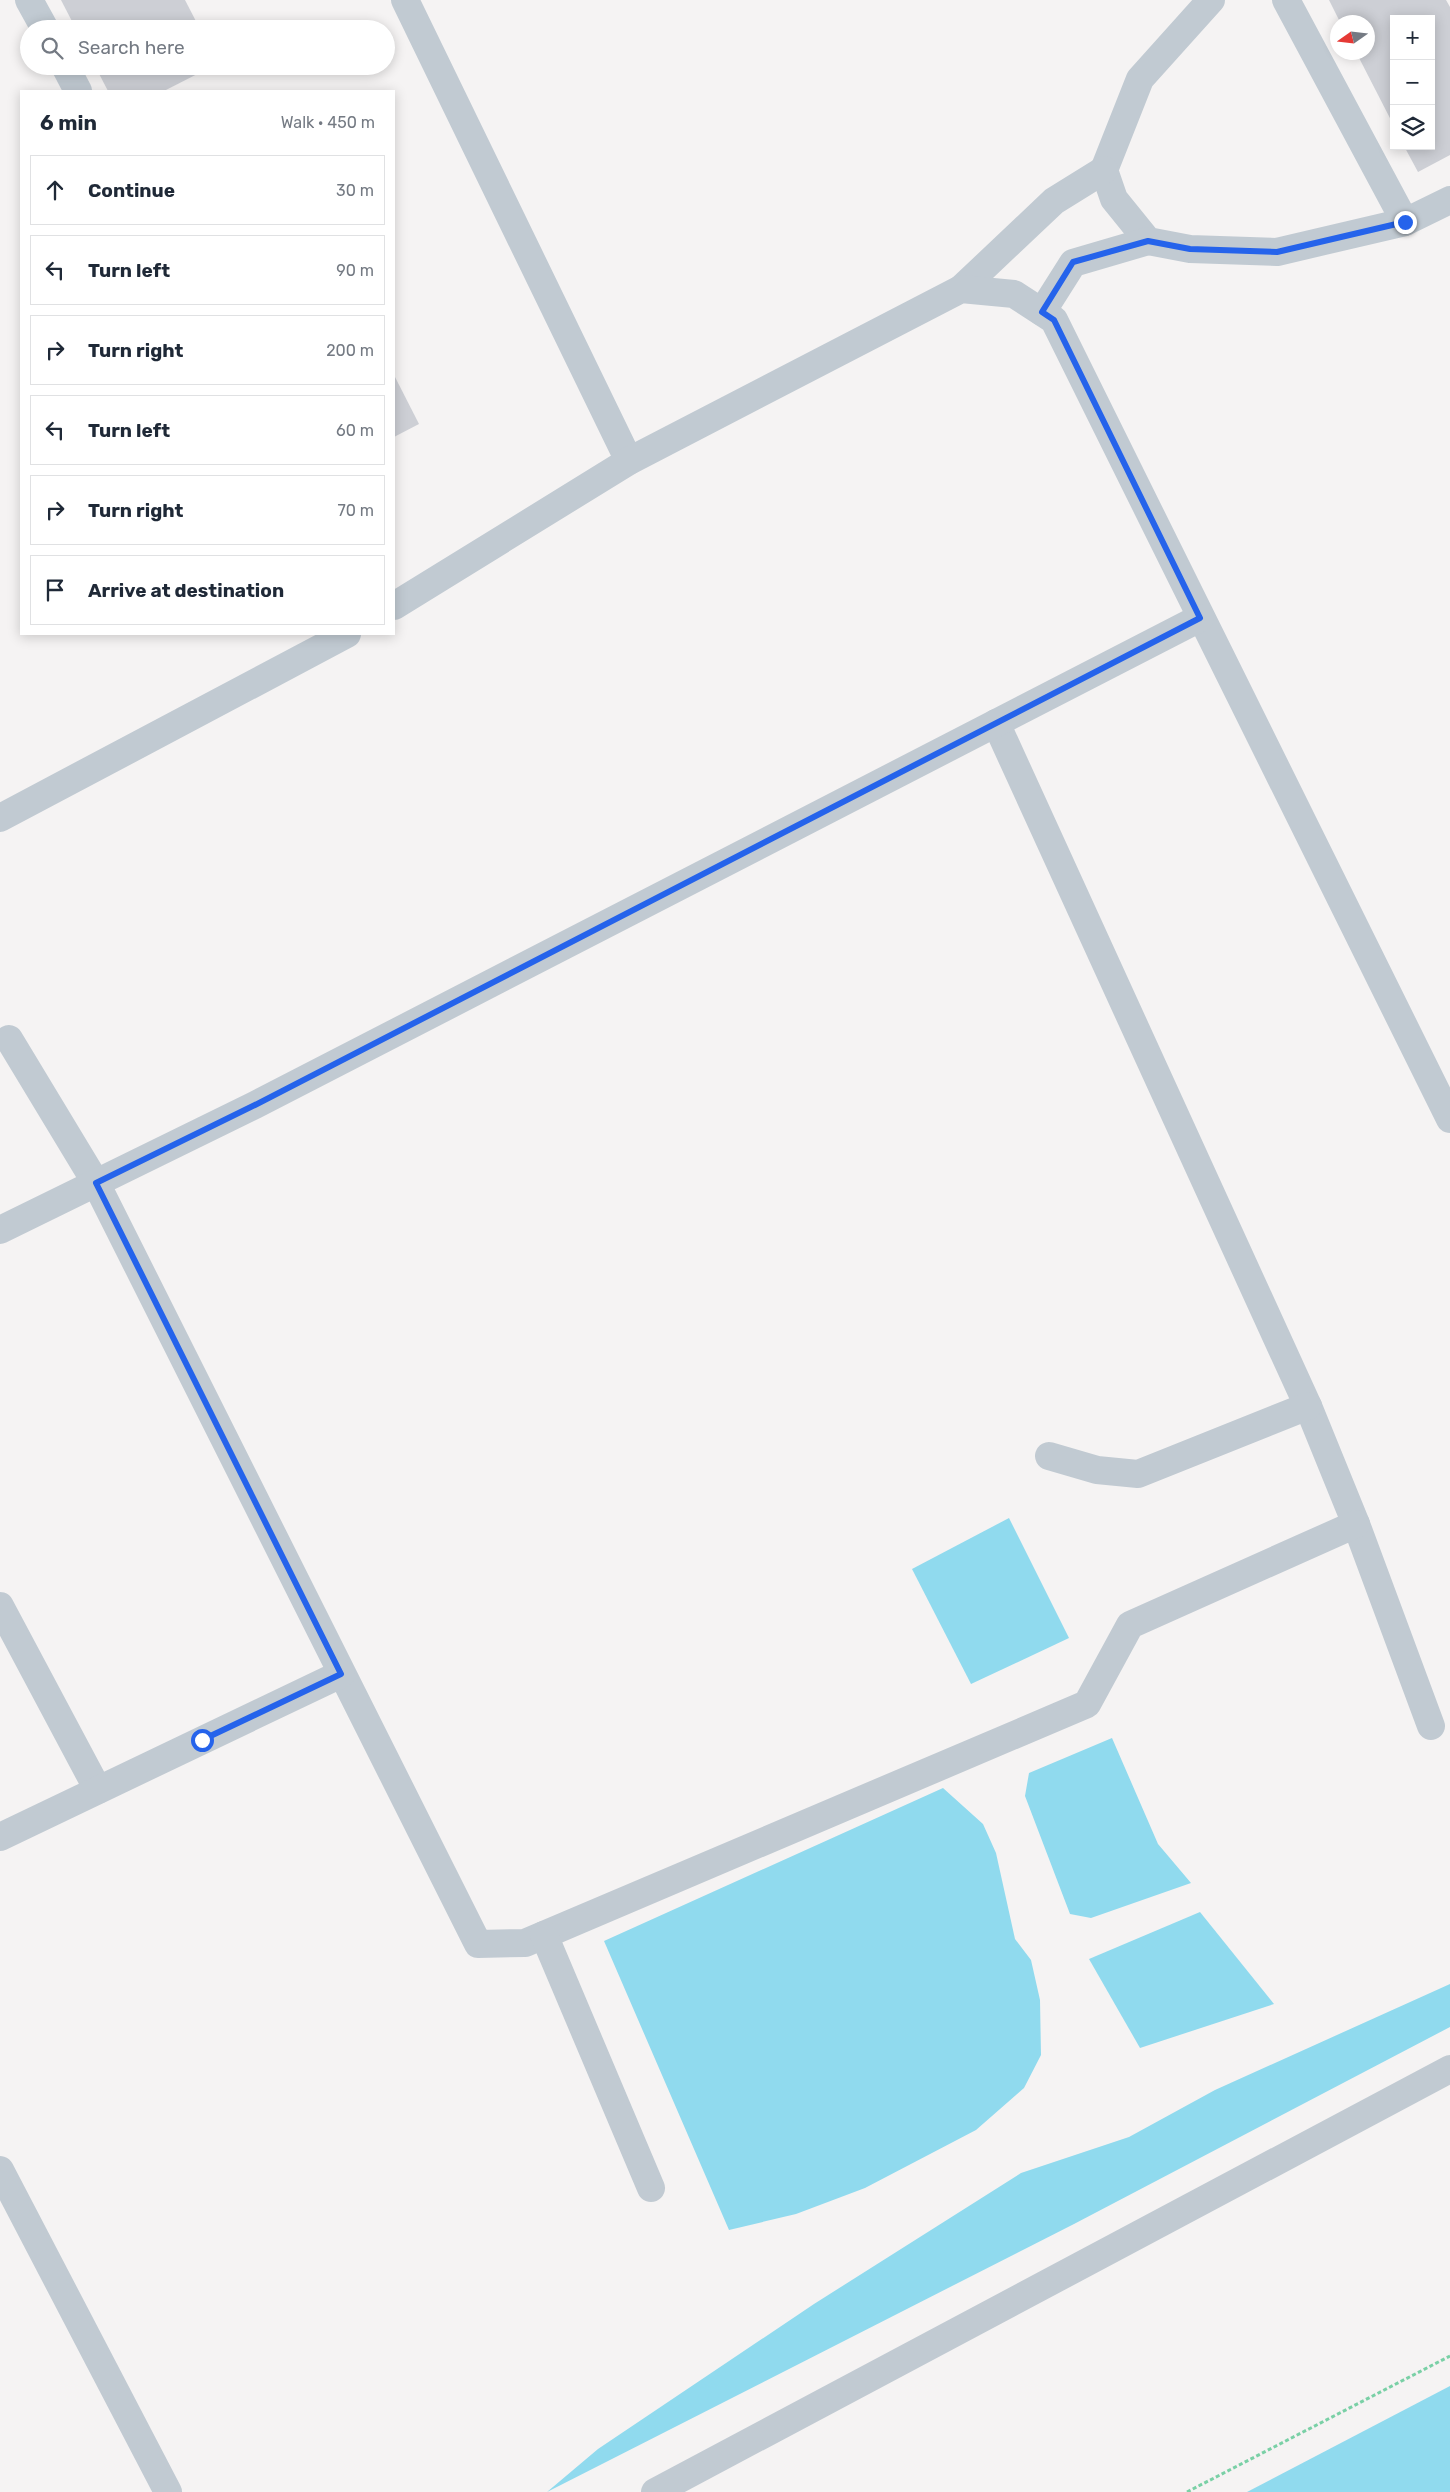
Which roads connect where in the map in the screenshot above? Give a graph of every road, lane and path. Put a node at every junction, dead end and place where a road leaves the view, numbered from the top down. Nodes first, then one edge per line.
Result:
1 (29, 0) edge
2 (405, 0) edge
3 (1211, 0) edge
4 (1286, 0) edge
5 (40, 20) edge
6 (70, 75) edge
7 (77, 90) edge
8 (1104, 170) junction
9 (1450, 200) edge
10 (1405, 222) junction
11 (1148, 241) junction
12 (962, 289) junction
13 (1042, 312) junction
14 (629, 461) junction
15 (395, 605) edge
16 (1200, 618) junction
17 (345, 635) edge
18 (996, 723) junction
19 (0, 818) edge
20 (9, 1039) dead end
21 (1450, 1119) edge
22 (96, 1183) junction
23 (0, 1230) edge
24 (1308, 1406) junction
25 (1049, 1456) dead end
26 (1356, 1524) junction
27 (0, 1606) edge
28 (341, 1674) junction
29 (1431, 1726) dead end
30 (98, 1790) junction
31 (0, 1836) edge
32 (544, 1935) junction
33 (1450, 2070) edge
34 (0, 2170) edge
35 (650, 2188) dead end
36 (1450, 2356) edge
37 (168, 2492) edge
38 (655, 2492) edge
39 (1187, 2492) edge

1 - 5 street
2 - 14 street
3 - 8 street
4 - 10 street
6 - 7 street
8 - 11 street
8 - 12 street
9 - 10 street
10 - 11 street
11 - 13 street
12 - 13 street
12 - 14 street
13 - 16 street
14 - 15 street
16 - 18 street
16 - 21 street
17 - 19 street
18 - 22 street
18 - 24 street
20 - 22 street
22 - 23 street
22 - 28 street
24 - 25 street
24 - 26 street
26 - 29 street
26 - 32 street
27 - 30 street
28 - 30 street
28 - 32 street
30 - 31 street
32 - 35 street
33 - 38 street
34 - 37 street
36 - 39 path

